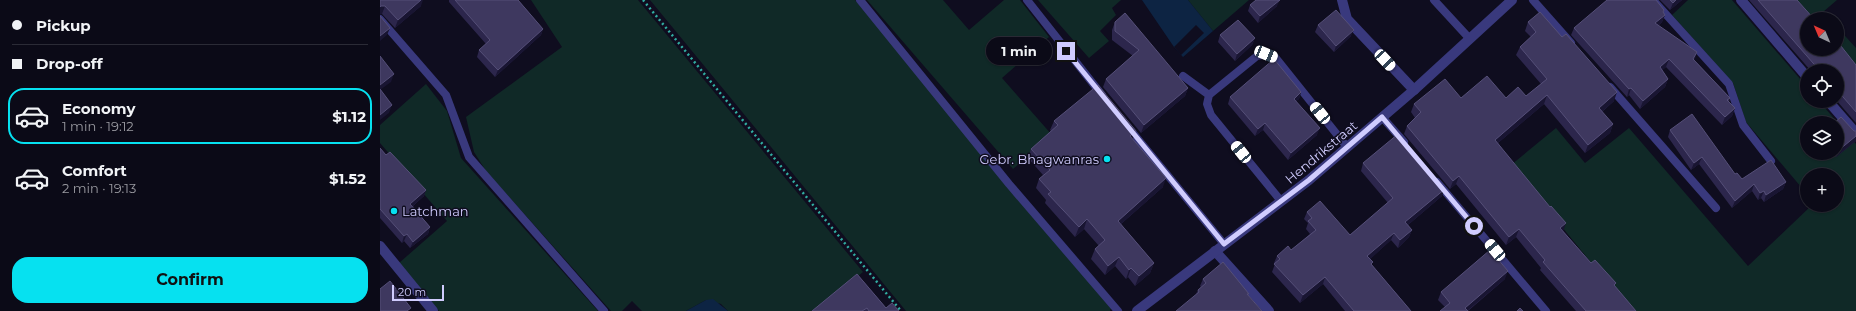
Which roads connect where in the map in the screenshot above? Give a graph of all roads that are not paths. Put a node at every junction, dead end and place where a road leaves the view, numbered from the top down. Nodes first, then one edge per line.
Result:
1 (860, 0) edge
2 (1027, 0) edge
3 (1342, 0) edge
4 (1434, 0) edge
5 (1512, 0) edge
6 (1533, 0) edge
7 (1653, 0) edge
8 (1741, 0) edge
9 (380, 19) edge
10 (1469, 38) junction
11 (1575, 47) edge
12 (1800, 69) edge
13 (1184, 76) dead end
14 (1606, 83) edge
15 (1414, 90) junction
16 (1209, 95) junction
17 (1106, 100) edge
18 (1834, 108) edge
19 (1382, 117) junction
20 (1120, 118) edge
21 (1856, 134) edge
22 (1347, 147) junction
23 (1408, 147) edge
24 (1771, 161) edge
25 (1433, 178) edge
26 (1281, 202) junction
27 (1716, 208) dead end
28 (1224, 244) junction
29 (380, 246) edge
30 (1215, 251) junction
31 (433, 311) edge
32 (604, 311) edge
33 (1118, 311) edge
34 (1137, 311) edge
35 (1269, 311) edge
36 (1546, 311) edge

1 - 33 lane
2 - 17 lane
3 - 15 street
4 - 10 lane
5 - 10 street, Hendrikstraat
6 - 11 lane
7 - 24 lane
8 - 12 street
9 - 32 lane
10 - 15 street, Hendrikstraat
13 - 16 lane
14 - 27 lane
15 - 19 street, Hendrikstraat
16 - 22 lane
16 - 26 lane
18 - 21 street
19 - 22 street, Hendrikstraat
19 - 23 lane
20 - 28 lane
22 - 26 street, Hendrikstraat
25 - 36 lane
26 - 28 street, Hendrikstraat
28 - 30 street, Hendrikstraat
29 - 31 street
30 - 34 street, Hendrikstraat
30 - 35 street

